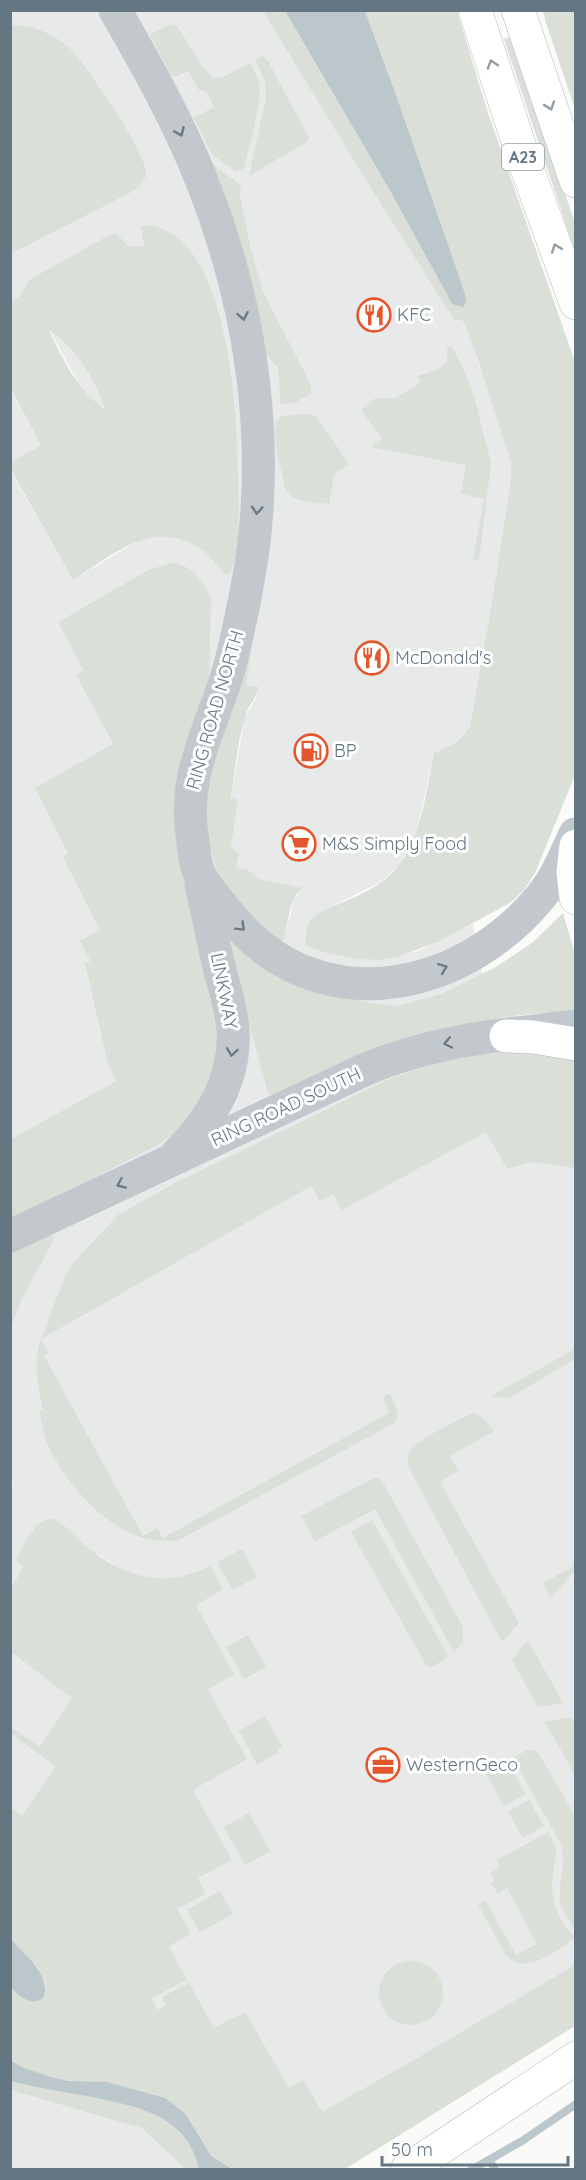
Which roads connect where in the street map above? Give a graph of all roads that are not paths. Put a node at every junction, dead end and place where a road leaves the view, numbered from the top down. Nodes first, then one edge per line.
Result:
1 (99, 10) edge
2 (115, 10) edge
3 (475, 10) edge
4 (518, 10) edge
5 (153, 80) junction
6 (576, 181) edge
7 (576, 303) edge
8 (576, 833) edge
9 (576, 846) edge
10 (198, 872) junction
11 (576, 898) edge
12 (576, 1026) edge
13 (506, 1036) junction
14 (576, 1044) edge
15 (168, 1163) junction
16 (10, 1236) edge
17 (576, 2058) edge
18 (408, 2169) edge

1 - 5 street
2 - 5 street
7 -> 3 main road, A23
4 -> 6 main road, A23
5 -> 10 street, RING ROAD NORTH
10 -> 8 street, RING ROAD NORTH
9 - 11 main road
10 -> 15 street, LINKWAY
12 - 13 street, RING ROAD SOUTH
13 - 14 main road
13 -> 15 street, RING ROAD SOUTH
15 -> 16 street, RING ROAD SOUTH
17 - 18 main road

